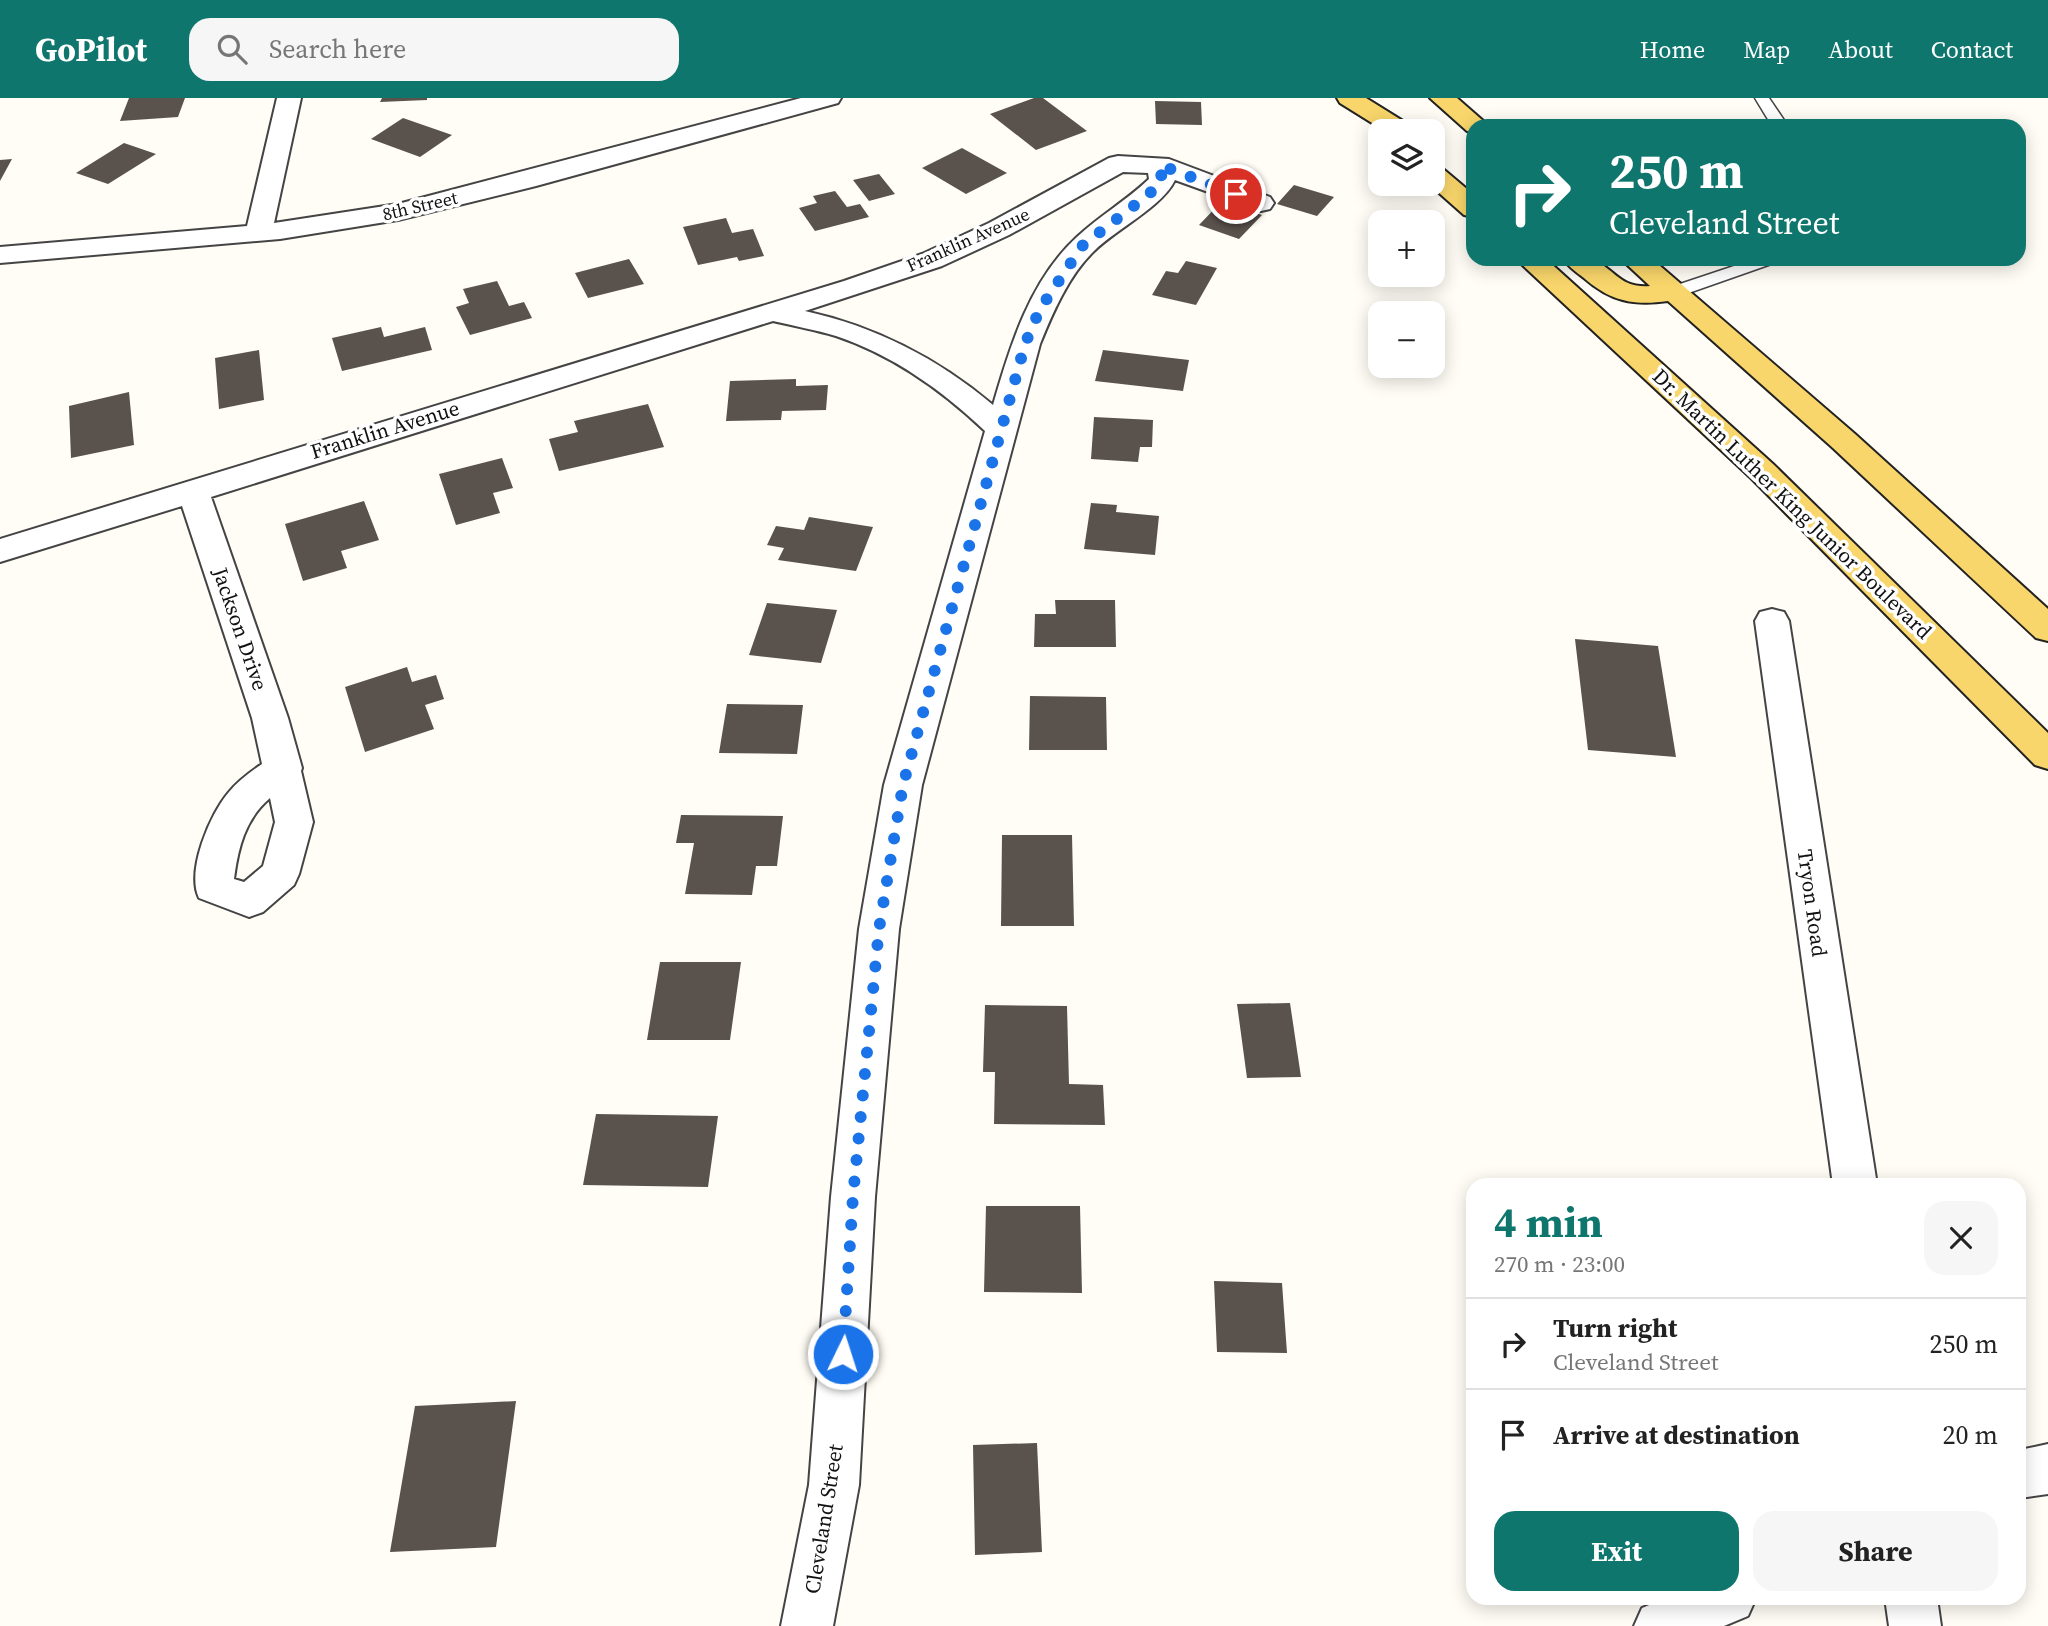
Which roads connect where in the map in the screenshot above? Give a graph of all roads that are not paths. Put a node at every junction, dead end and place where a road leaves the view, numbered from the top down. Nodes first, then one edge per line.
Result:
1 (289, 98) edge
2 (828, 98) edge
3 (1347, 98) edge
4 (1442, 98) edge
5 (1762, 98) edge
6 (1370, 119) edge
7 (1382, 119) edge
8 (1468, 119) edge
9 (1776, 119) edge
10 (1445, 158) edge
11 (1160, 165) junction
12 (1466, 171) edge
13 (1445, 184) edge
14 (1466, 202) edge
15 (1261, 203) dead end
16 (259, 231) junction
17 (0, 255) edge
18 (1538, 266) edge
19 (1586, 266) edge
20 (1643, 266) edge
21 (1750, 266) edge
22 (1674, 292) junction
23 (771, 312) junction
24 (1001, 429) junction
25 (193, 490) junction
26 (0, 551) edge
27 (1772, 621) dead end
28 (2048, 629) edge
29 (2048, 755) edge
30 (284, 768) dead end
31 (1854, 1178) edge
32 (2048, 1469) edge
33 (2026, 1473) edge
34 (1713, 1605) edge
35 (1911, 1605) edge
36 (807, 1626) edge
37 (1660, 1626) edge
38 (1915, 1626) edge

1 - 16 street
2 - 16 street, 8th Street
3 - 6 main road
3 - 7 main road
4 - 8 main road
5 - 9 lane
10 - 12 main road
11 - 15 street
11 - 23 street, Franklin Avenue
11 - 24 street, Cleveland Street
13 - 14 main road
16 - 17 street, 8th Street
18 - 29 main road, Dr. Martin Luther King Junior Boulevard
19 - 22 main road
20 - 22 main road
21 - 22 lane
22 - 28 main road
23 - 24 street
23 - 25 street, Franklin Avenue
24 - 36 street, Cleveland Street
25 - 26 street, Franklin Avenue
25 - 30 street, Jackson Drive
27 - 31 street, Tryon Road
32 - 33 street
34 - 37 street
35 - 38 street

